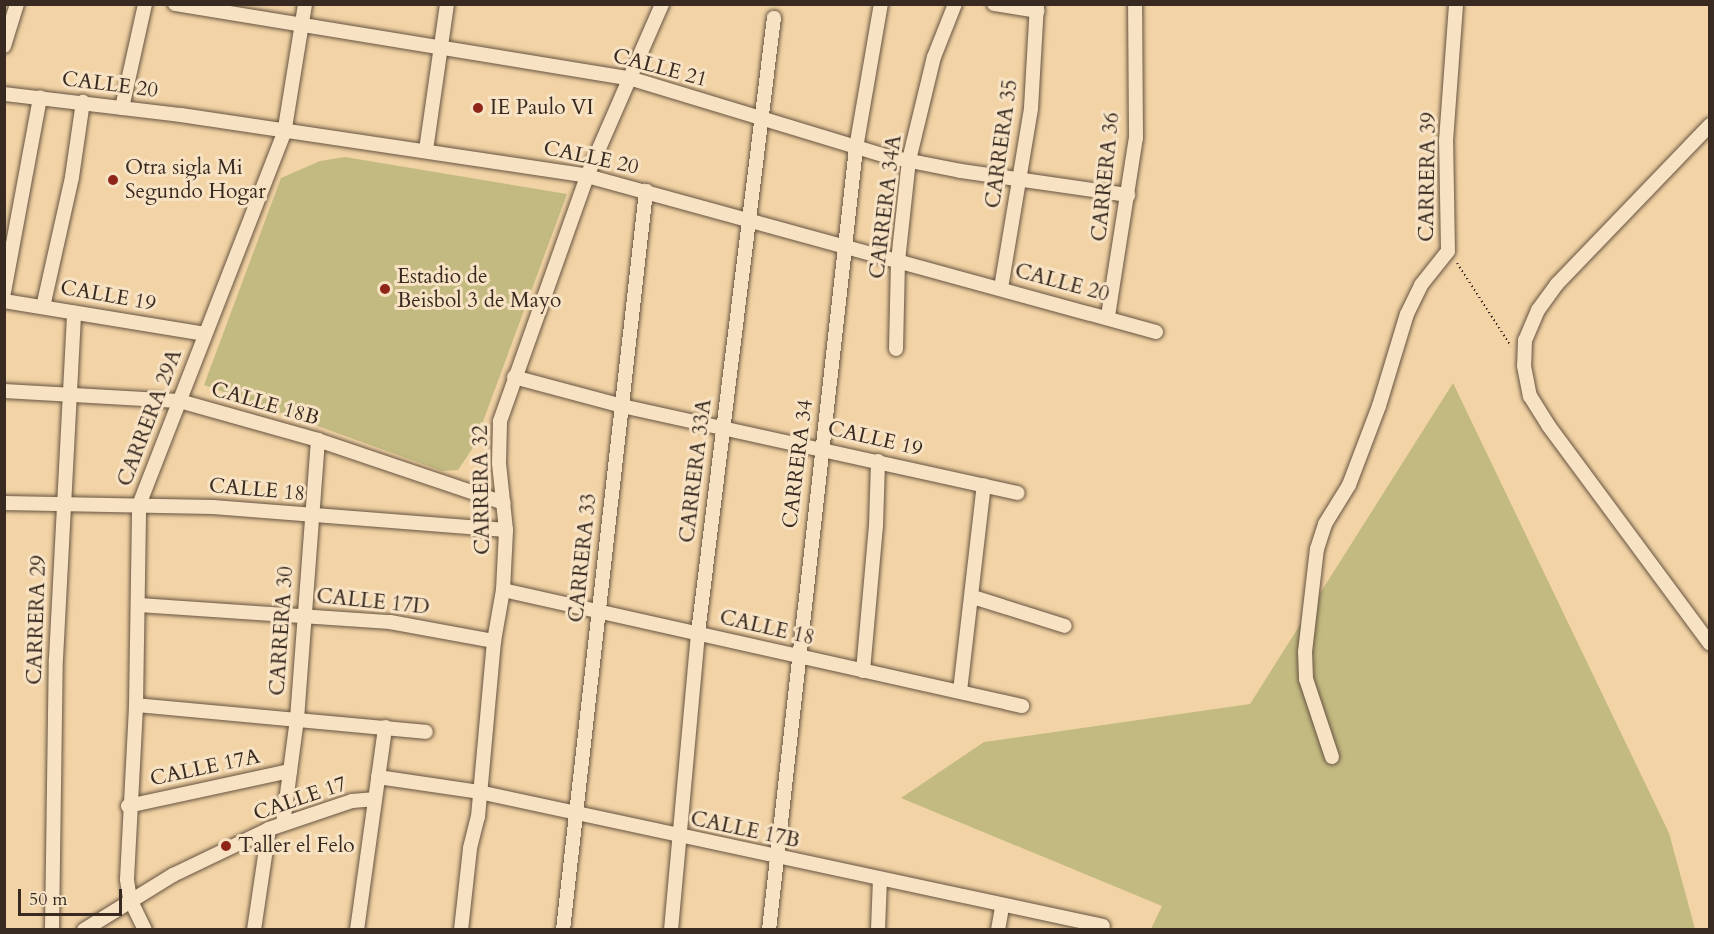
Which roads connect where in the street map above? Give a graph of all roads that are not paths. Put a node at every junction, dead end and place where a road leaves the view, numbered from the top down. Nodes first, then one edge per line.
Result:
1 (16, 4) edge
2 (145, 4) edge
3 (175, 4) edge
4 (305, 4) edge
5 (447, 4) edge
6 (662, 4) edge
7 (881, 4) edge
8 (955, 4) edge
9 (994, 4) edge
10 (1134, 4) edge
11 (1456, 4) edge
12 (1037, 8) edge
13 (774, 18) dead end
14 (302, 24) junction
15 (4, 46) edge
16 (441, 47) junction
17 (629, 78) junction
18 (4, 94) edge
19 (40, 97) junction
20 (83, 102) junction
21 (122, 108) junction
22 (758, 119) junction
23 (1710, 125) edge
24 (284, 134) junction
25 (856, 148) junction
26 (426, 150) junction
27 (909, 160) junction
28 (587, 176) junction
29 (1019, 179) junction
30 (646, 191) junction
31 (1128, 195) junction
32 (746, 219) junction
33 (845, 248) junction
34 (898, 261) junction
35 (1001, 288) junction
36 (4, 292) edge
37 (4, 301) edge
38 (43, 307) junction
39 (74, 312) junction
40 (1108, 316) junction
41 (1156, 332) dead end
42 (205, 334) junction
43 (896, 349) dead end
44 (514, 377) junction
45 (4, 391) edge
46 (68, 395) junction
47 (179, 401) junction
48 (622, 406) junction
49 (723, 427) junction
50 (318, 440) junction
51 (821, 448) junction
52 (878, 461) junction
53 (984, 485) junction
54 (1017, 493) dead end
55 (504, 502) junction
56 (4, 503) edge
57 (62, 505) junction
58 (139, 505) junction
59 (310, 516) junction
60 (507, 530) junction
61 (503, 590) junction
62 (973, 597) junction
63 (139, 605) junction
64 (599, 609) junction
65 (304, 616) junction
66 (1065, 626) dead end
67 (698, 633) junction
68 (494, 641) junction
69 (1710, 644) edge
70 (799, 657) junction
71 (864, 670) junction
72 (960, 691) junction
73 (136, 705) junction
74 (1022, 706) dead end
75 (297, 719) junction
76 (385, 727) junction
77 (426, 732) dead end
78 (1332, 757) dead end
79 (290, 771) junction
80 (378, 777) junction
81 (479, 792) junction
82 (373, 799) junction
83 (128, 806) junction
84 (578, 815) junction
85 (283, 824) junction
86 (269, 829) junction
87 (678, 838) junction
88 (778, 859) junction
89 (880, 879) junction
90 (130, 899) junction
91 (1002, 907) junction
92 (1103, 926) dead end
93 (147, 929) edge
94 (52, 930) edge
95 (84, 930) edge
96 (254, 930) edge
97 (357, 930) edge
98 (461, 930) edge
99 (563, 930) edge
100 (671, 930) edge
101 (769, 930) edge
102 (878, 930) edge
103 (998, 930) edge

1 - 15 street
2 - 21 street
3 - 14 street, CALLE 21
4 - 14 street, CARRERA 29A
5 - 16 street
6 - 17 street, CARRERA 32
7 - 25 street, CARRERA 34
8 - 27 street, CARRERA 34A
9 - 12 street
10 - 31 street, CARRERA 36
11 - 78 street, CARRERA 39
12 - 29 street, CARRERA 35
13 - 22 street, CARRERA 33A
14 - 16 street, CALLE 21
14 - 24 street, CARRERA 29A
16 - 17 street, CALLE 21
16 - 26 street
17 - 22 street, CALLE 21
17 - 28 street, CARRERA 32
18 - 19 street, CALLE 20
19 - 20 street, CALLE 20
19 - 36 street
20 - 21 street, CALLE 20
20 - 38 street
21 - 24 street, CALLE 20
22 - 25 street, CALLE 21
22 - 32 street, CARRERA 33A
23 - 69 street
24 - 26 street, CALLE 20
24 - 42 street, CARRERA 29A
25 - 27 street, CALLE 21
25 - 33 street, CARRERA 34
26 - 28 street, CALLE 20
27 - 29 street, CALLE 21
27 - 34 street, CARRERA 34A
28 - 30 street, CALLE 20
28 - 44 street, CARRERA 32
29 - 31 street, CALLE 21
29 - 35 street, CARRERA 35
30 - 32 street, CALLE 20
30 - 48 street, CARRERA 33
31 - 40 street, CARRERA 36
32 - 33 street, CALLE 20
32 - 49 street, CARRERA 33A
33 - 34 street, CALLE 20
33 - 51 street, CARRERA 34
34 - 35 street, CALLE 20
34 - 43 street, CARRERA 34A
35 - 40 street, CALLE 20
37 - 38 street, CALLE 19
38 - 39 street, CALLE 19
39 - 42 street, CALLE 19
39 - 46 street, CARRERA 29
40 - 41 street, CALLE 20
42 - 47 street, CARRERA 29A
44 - 48 street, CALLE 19
44 - 55 street, CARRERA 32
45 - 46 street, CALLE 18B
46 - 47 street, CALLE 18B
46 - 57 street, CARRERA 29
47 - 50 street, CALLE 18B
47 - 58 street, CARRERA 29A
48 - 49 street, CALLE 19
48 - 64 street, CARRERA 33
49 - 51 street, CALLE 19
49 - 67 street, CARRERA 33A
50 - 55 street, CALLE 18B
50 - 59 street, CARRERA 30
51 - 52 street, CALLE 19
51 - 70 street, CARRERA 34
52 - 53 street, CALLE 19
52 - 71 street
53 - 54 street, CALLE 19
53 - 62 street
55 - 60 street, CARRERA 32
56 - 57 street, CALLE 18
57 - 58 street, CALLE 18
57 - 94 street, CARRERA 29
58 - 59 street, CALLE 18
58 - 63 street, CARRERA 29A
59 - 60 street, CALLE 18
59 - 65 street, CARRERA 30
60 - 61 street, CARRERA 32
61 - 64 street, CALLE 18
61 - 68 street, CARRERA 32
62 - 66 street
62 - 72 street
63 - 65 street, CALLE 17D
63 - 73 street, CARRERA 29A
64 - 67 street, CALLE 18
64 - 84 street, CARRERA 33
65 - 68 street, CALLE 17D
65 - 75 street, CARRERA 30
67 - 70 street, CALLE 18
67 - 87 street, CARRERA 33A
68 - 81 street, CARRERA 32
70 - 71 street, CALLE 18
70 - 88 street, CARRERA 34
71 - 72 street, CALLE 18
72 - 74 street, CALLE 18
73 - 75 street
73 - 83 street, CARRERA 29A
75 - 76 street
75 - 79 street, CARRERA 30
76 - 77 street
76 - 80 street
79 - 83 street, CALLE 17A
79 - 85 street, CARRERA 30
80 - 81 street, CALLE 17B
80 - 82 street
81 - 84 street, CALLE 17B
81 - 98 street, CARRERA 32
82 - 85 street, CALLE 17
82 - 97 street
83 - 90 street, CARRERA 29A
84 - 87 street, CALLE 17B
84 - 99 street, CARRERA 33
85 - 86 street, CALLE 17
86 - 90 street, CALLE 17
86 - 96 street
87 - 88 street, CALLE 17B
87 - 100 street, CARRERA 33A
88 - 89 street, CALLE 17B
88 - 101 street, CARRERA 34
89 - 91 street, CALLE 17B
89 - 102 street
90 - 93 street
90 - 95 street, CALLE 17
91 - 92 street, CALLE 17B
91 - 103 street

